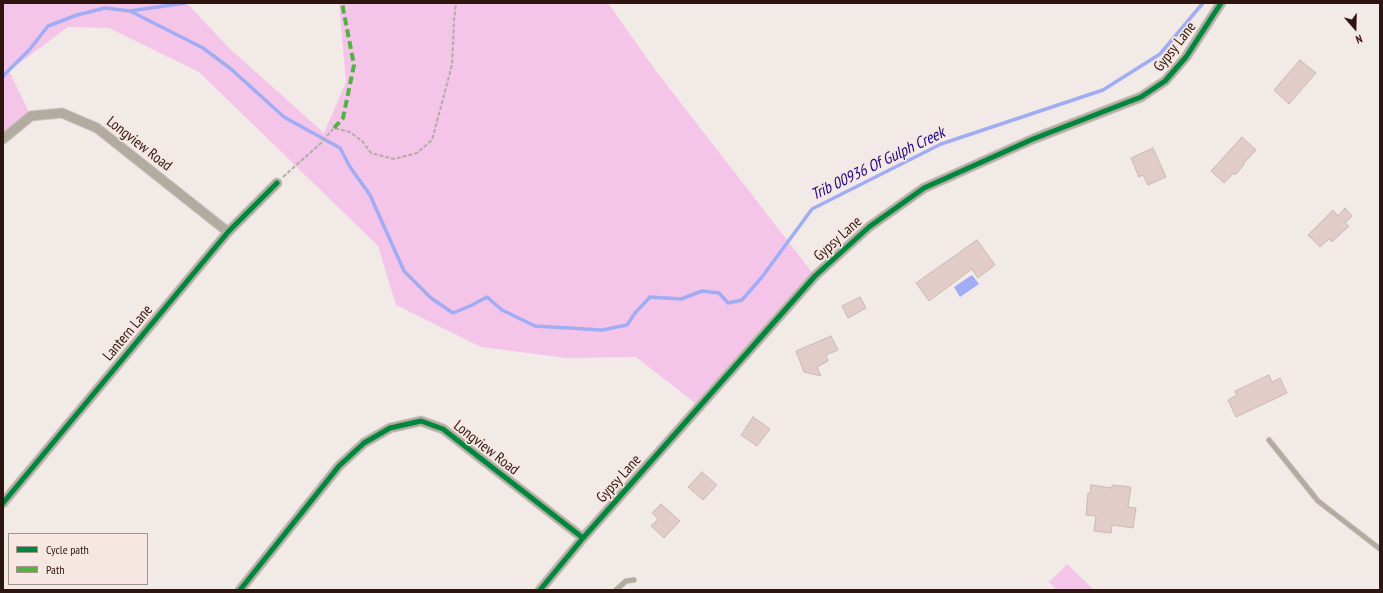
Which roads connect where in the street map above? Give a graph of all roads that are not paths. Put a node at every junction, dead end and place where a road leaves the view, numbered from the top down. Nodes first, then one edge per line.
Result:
1 (1222, 3) edge
2 (3, 139) edge
3 (277, 183) road end
4 (228, 232) junction
5 (1269, 440) dead end
6 (3, 503) edge
7 (583, 538) junction
8 (1380, 549) edge
9 (634, 580) dead end
10 (240, 590) edge
11 (540, 590) edge
12 (616, 590) edge

1 - 7 street, Gypsy Lane
2 - 4 street, Longview Road
3 - 4 street, Lantern Lane
4 - 6 street, Lantern Lane
5 - 8 lane
7 - 10 street, Longview Road
7 - 11 street, Gypsy Lane
9 - 12 lane

